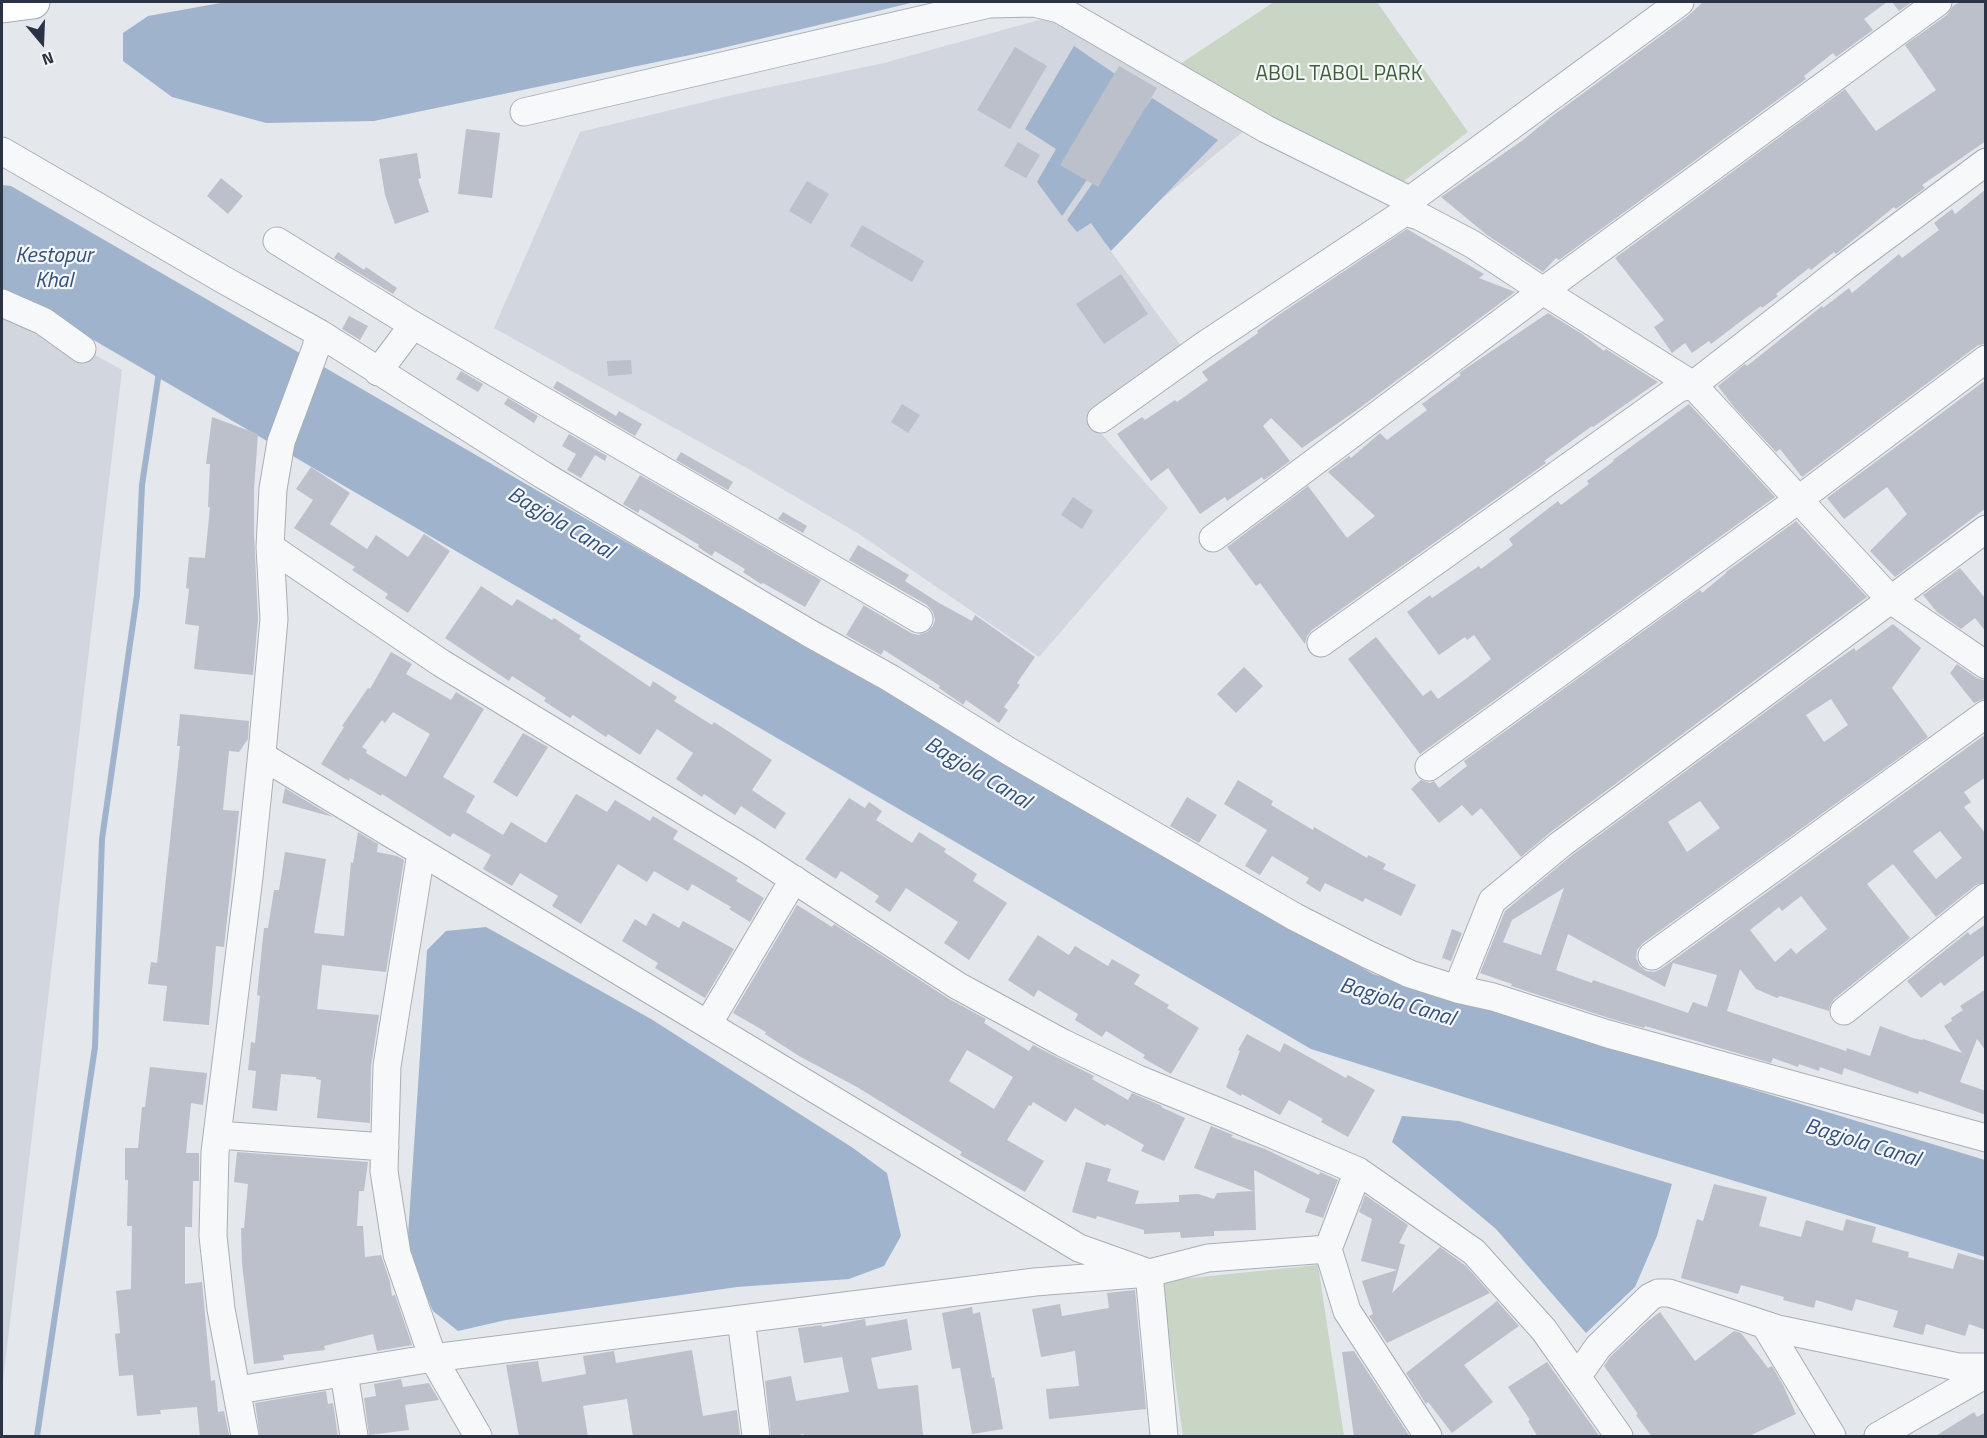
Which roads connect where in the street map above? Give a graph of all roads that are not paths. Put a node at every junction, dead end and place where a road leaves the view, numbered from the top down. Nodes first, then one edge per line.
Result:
1 (33, 2) edge
2 (1680, 2) edge
3 (1938, 2) edge
4 (2, 6) edge
5 (524, 112) dead end
6 (2, 151) edge
7 (1986, 162) edge
8 (1408, 207) junction
9 (277, 241) dead end
10 (1543, 291) junction
11 (2, 303) edge
12 (413, 325) junction
13 (318, 341) junction
14 (82, 349) dead end
15 (1986, 359) edge
16 (378, 372) junction
17 (1693, 385) junction
18 (1101, 419) dead end
19 (1798, 500) junction
20 (1986, 529) edge
21 (1213, 538) dead end
22 (270, 547) junction
23 (1891, 600) junction
24 (919, 619) dead end
25 (1321, 643) dead end
26 (1986, 665) edge
27 (1986, 714) edge
28 (262, 756) junction
29 (1429, 767) dead end
30 (421, 853) junction
31 (794, 879) junction
32 (1986, 897) edge
33 (1652, 956) dead end
34 (1457, 988) junction
35 (1844, 1011) dead end
36 (708, 1024) junction
37 (218, 1135) junction
38 (1986, 1138) edge
39 (385, 1148) junction
40 (1359, 1171) junction
41 (1328, 1249) junction
42 (1149, 1273) junction
43 (741, 1319) junction
44 (1765, 1325) junction
45 (433, 1358) junction
46 (1986, 1367) edge
47 (344, 1373) junction
48 (1986, 1374) edge
49 (1577, 1377) junction
50 (238, 1390) junction
51 (1157, 1436) edge
52 (245, 1437) edge
53 (354, 1437) edge
54 (478, 1437) edge
55 (756, 1437) edge
56 (1428, 1437) edge
57 (1618, 1437) edge
58 (1832, 1437) edge
59 (1878, 1437) edge

1 - 4 main road
2 - 8 street
3 - 10 street
5 - 8 street
6 - 13 street
7 - 17 street
8 - 10 street
8 - 18 street
9 - 12 street
10 - 17 street
10 - 21 street
11 - 14 street
12 - 16 street
12 - 24 street
13 - 16 street
13 - 22 street
15 - 19 street
16 - 34 street
17 - 19 street
17 - 25 street
19 - 23 street
19 - 29 street
20 - 23 street
22 - 28 street
22 - 31 street
23 - 26 street
23 - 34 street
27 - 33 street
28 - 30 street
28 - 37 street
30 - 36 street
30 - 39 street
31 - 36 street
31 - 40 street
32 - 35 street
34 - 38 street
36 - 42 street
37 - 39 street
37 - 50 street
39 - 45 street
40 - 41 street
40 - 49 street
41 - 42 street
41 - 56 street
42 - 43 street
42 - 51 street
43 - 45 street
43 - 55 street
44 - 46 street
44 - 49 street
44 - 58 street
45 - 47 street
45 - 54 street
47 - 50 street
47 - 53 street
48 - 59 street
49 - 57 street
50 - 52 street

